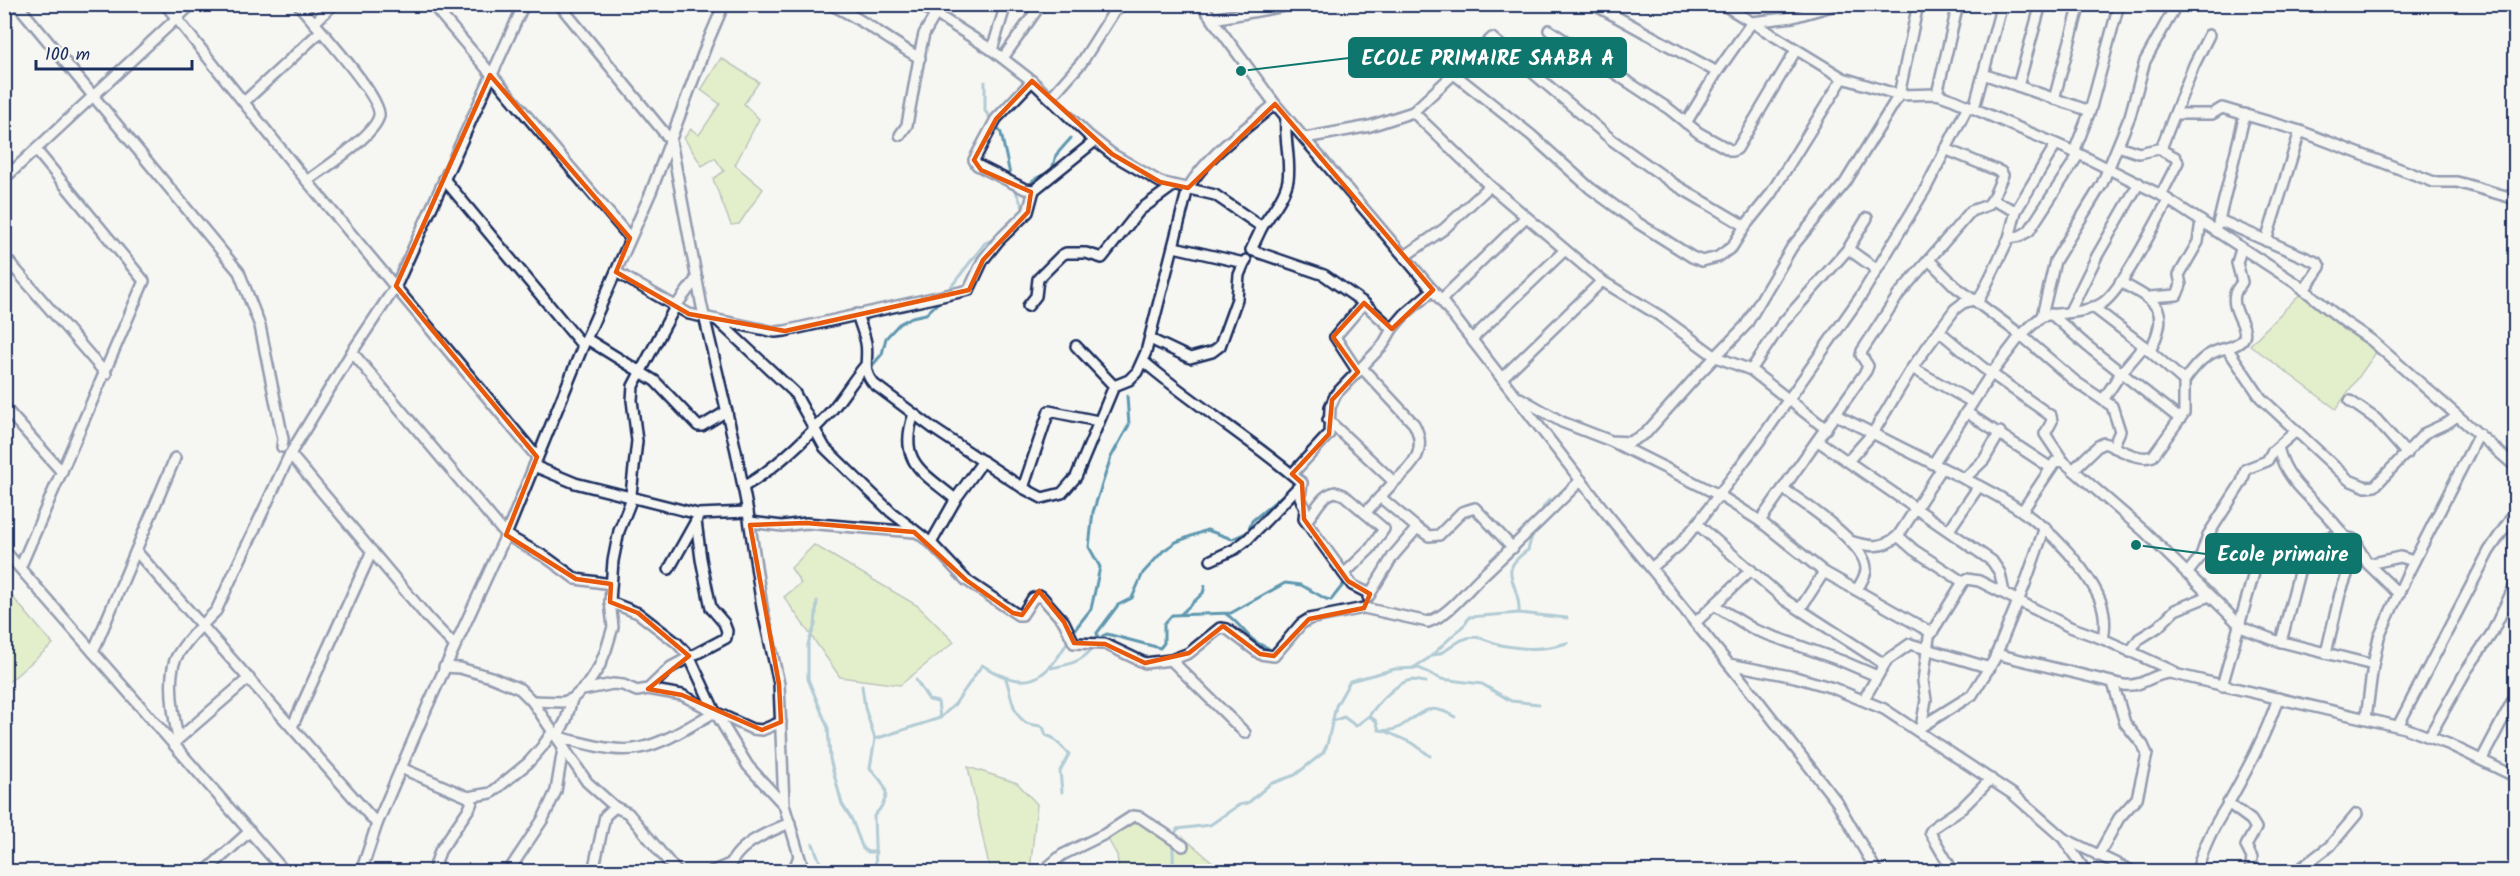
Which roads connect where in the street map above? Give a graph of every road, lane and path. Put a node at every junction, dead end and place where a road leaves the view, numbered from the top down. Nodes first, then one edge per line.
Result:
1 (17, 4) edge
2 (165, 4) edge
3 (192, 4) edge
4 (298, 4) edge
5 (334, 4) edge
6 (432, 4) edge
7 (524, 4) edge
8 (559, 4) edge
9 (724, 4) edge
10 (830, 4) edge
11 (920, 4) edge
12 (1006, 4) edge
13 (1041, 4) edge
14 (1122, 4) edge
15 (1201, 4) edge
16 (1296, 4) edge
17 (1593, 4) edge
18 (1722, 4) edge
19 (1839, 4) edge
20 (1917, 4) edge
21 (1958, 4) edge
22 (2002, 4) edge
23 (2041, 4) edge
24 (2080, 4) edge
25 (2119, 4) edge
26 (2165, 4) edge
27 (2176, 6) edge
28 (1253, 7) edge
29 (851, 9) edge
30 (935, 15) junction
31 (177, 19) junction
32 (1213, 20) junction
33 (1752, 22) junction
34 (314, 23) junction
35 (1549, 30) dead end
36 (321, 31) junction
37 (2209, 35) dead end
38 (992, 50) junction
39 (1796, 50) junction
40 (920, 58) junction
41 (1003, 58) junction
42 (1717, 72) junction
43 (1454, 74) junction
44 (1983, 74) junction
45 (490, 75) junction
46 (1843, 78) junction
47 (1032, 81) junction
48 (2018, 86) junction
49 (1937, 94) junction
50 (1899, 95) junction
51 (93, 96) junction
52 (1051, 97) junction
53 (2054, 99) junction
54 (244, 102) junction
55 (1275, 104) junction
56 (1971, 107) junction
57 (2090, 111) junction
58 (1413, 112) junction
59 (2176, 114) junction
60 (2245, 114) junction
61 (1286, 117) junction
62 (1686, 123) junction
63 (2300, 131) junction
64 (900, 135) dead end
65 (1305, 138) junction
66 (671, 141) junction
67 (1095, 141) junction
68 (2056, 144) junction
69 (2118, 146) junction
70 (1945, 148) junction
71 (2162, 148) junction
72 (36, 150) junction
73 (2077, 152) junction
74 (2108, 167) junction
75 (4, 179) edge
76 (444, 179) junction
77 (308, 181) junction
78 (2139, 183) junction
79 (1173, 186) junction
80 (1490, 186) junction
81 (1188, 188) junction
82 (1034, 190) junction
83 (2164, 198) junction
84 (2516, 199) edge
85 (1992, 200) junction
86 (2016, 211) junction
87 (1526, 217) junction
88 (1867, 218) dead end
89 (2219, 220) junction
90 (2201, 221) junction
91 (1262, 226) junction
92 (1745, 226) junction
93 (2215, 232) junction
94 (630, 238) junction
95 (2009, 238) junction
96 (2266, 241) junction
97 (1174, 247) junction
98 (1848, 249) junction
99 (2241, 249) junction
100 (1251, 250) junction
101 (1565, 250) junction
102 (4, 256) edge
103 (1405, 256) junction
104 (1929, 260) junction
105 (1244, 263) junction
106 (1876, 268) junction
107 (616, 272) junction
108 (697, 278) junction
109 (1602, 281) junction
110 (2120, 282) junction
111 (396, 286) junction
112 (1433, 290) junction
113 (2304, 290) junction
114 (2149, 297) junction
115 (1441, 300) junction
116 (1976, 301) junction
117 (1364, 303) junction
118 (1028, 306) dead end
119 (675, 307) junction
120 (2093, 307) junction
121 (2070, 311) junction
122 (856, 314) junction
123 (2047, 315) junction
124 (706, 319) junction
125 (717, 320) junction
126 (1392, 329) junction
127 (1939, 331) junction
128 (2021, 335) junction
129 (1150, 339) junction
130 (1472, 339) junction
131 (585, 343) junction
132 (1076, 346) dead end
133 (2227, 348) junction
134 (2147, 349) junction
135 (352, 352) junction
136 (1716, 357) junction
137 (1143, 361) junction
138 (865, 366) junction
139 (1912, 368) junction
140 (1751, 369) junction
141 (1360, 370) junction
142 (2121, 373) junction
143 (106, 374) junction
144 (640, 374) junction
145 (1991, 374) junction
146 (1502, 378) junction
147 (2184, 381) junction
148 (1114, 386) junction
149 (1514, 393) junction
150 (1789, 400) junction
151 (2103, 400) junction
152 (2350, 401) dead end
153 (1972, 402) junction
154 (4, 407) edge
155 (727, 411) junction
156 (1966, 411) junction
157 (914, 414) junction
158 (1836, 415) junction
159 (2457, 416) junction
160 (2180, 419) junction
161 (1328, 420) junction
162 (1098, 421) junction
163 (1826, 429) junction
164 (813, 430) junction
165 (2296, 431) junction
166 (1873, 432) junction
167 (2000, 432) junction
168 (2478, 434) junction
169 (1611, 441) junction
170 (1818, 441) junction
171 (282, 447) dead end
172 (2113, 447) junction
173 (2278, 447) junction
174 (290, 454) junction
175 (2407, 454) junction
176 (175, 458) dead end
177 (536, 461) junction
178 (982, 461) junction
179 (1848, 461) junction
180 (2062, 461) junction
181 (1937, 466) junction
182 (2516, 467) edge
183 (2051, 468) junction
184 (2073, 470) junction
185 (62, 472) junction
186 (1292, 474) junction
187 (1964, 478) junction
188 (1581, 480) junction
189 (1394, 482) junction
190 (1302, 483) junction
191 (1979, 486) junction
192 (743, 487) junction
193 (1023, 488) junction
194 (1784, 489) junction
195 (629, 495) junction
196 (1719, 495) junction
197 (1380, 497) junction
198 (956, 499) junction
199 (1914, 508) junction
200 (2023, 510) junction
201 (2516, 511) edge
202 (1365, 513) junction
203 (697, 517) junction
204 (749, 517) junction
205 (1306, 521) junction
206 (1760, 521) junction
207 (1698, 524) junction
208 (2045, 527) junction
209 (1417, 528) junction
210 (1948, 530) junction
211 (914, 532) junction
212 (506, 535) junction
213 (1898, 536) junction
214 (2344, 536) junction
215 (1850, 541) junction
216 (931, 543) junction
217 (2306, 545) junction
218 (2358, 545) junction
219 (1513, 548) junction
220 (4, 550) edge
221 (136, 551) junction
222 (372, 551) junction
223 (2202, 553) junction
224 (1211, 560) dead end
225 (2414, 561) junction
226 (2257, 562) junction
227 (2368, 564) junction
228 (20, 568) junction
229 (1651, 568) junction
230 (669, 570) dead end
231 (1751, 570) junction
232 (1824, 572) junction
233 (1344, 574) junction
234 (2187, 574) junction
235 (1963, 582) junction
236 (2516, 583) edge
237 (611, 584) junction
238 (1857, 590) junction
239 (2004, 593) junction
240 (1370, 594) junction
241 (2399, 594) junction
242 (2209, 596) junction
243 (2019, 600) junction
244 (610, 602) junction
245 (1714, 605) junction
246 (1364, 608) junction
247 (1800, 609) junction
248 (1695, 623) junction
249 (2238, 624) junction
250 (201, 625) junction
251 (1932, 633) junction
252 (2103, 639) junction
253 (2281, 642) junction
254 (454, 645) junction
255 (1926, 648) junction
256 (93, 652) junction
257 (2130, 652) junction
258 (2326, 653) junction
259 (1996, 654) junction
260 (689, 656) junction
261 (1172, 660) junction
262 (1729, 664) junction
263 (1884, 664) junction
264 (2373, 665) junction
265 (444, 668) junction
266 (1990, 668) junction
267 (1877, 676) junction
268 (2184, 676) junction
269 (249, 678) junction
270 (2113, 683) junction
271 (2222, 686) junction
272 (648, 688) junction
273 (583, 690) junction
274 (2516, 694) edge
275 (2278, 698) junction
276 (572, 699) junction
277 (1864, 699) junction
278 (532, 700) junction
279 (715, 712) junction
280 (2366, 718) junction
281 (781, 722) junction
282 (2398, 726) junction
283 (292, 727) junction
284 (1918, 729) junction
285 (1245, 733) dead end
286 (555, 734) junction
287 (2429, 737) junction
288 (176, 741) junction
289 (563, 749) junction
290 (2482, 759) junction
291 (401, 768) junction
292 (2516, 777) edge
293 (1990, 779) junction
294 (468, 797) junction
295 (2228, 803) junction
296 (784, 805) junction
297 (615, 807) junction
298 (2357, 814) dead end
299 (790, 823) junction
300 (377, 824) junction
301 (250, 831) junction
302 (2063, 838) junction
303 (1183, 846) dead end
304 (799, 856) junction
305 (2098, 856) junction
306 (729, 868) edge
307 (205, 872) edge
308 (285, 872) edge
309 (361, 872) edge
310 (433, 872) edge
311 (508, 872) edge
312 (593, 872) edge
313 (677, 872) edge
314 (711, 872) edge
315 (793, 872) edge
316 (804, 872) edge
317 (1042, 872) edge
318 (1877, 872) edge
319 (1953, 872) edge
320 (2086, 872) edge
321 (2134, 872) edge
322 (2197, 872) edge
323 (2250, 872) edge
324 (2296, 872) edge

1 - 51 street
2 - 31 street
3 - 31 street
4 - 34 street
5 - 34 street
6 - 45 street
7 - 45 street
8 - 66 street
9 - 66 street
10 - 29 street
11 - 30 street
12 - 38 street
13 - 41 street
14 - 52 street
15 - 32 street
16 - 28 street
17 - 42 street
18 - 33 street
19 - 33 street
20 - 50 street
21 - 49 street
22 - 44 street
23 - 48 street
24 - 53 street
25 - 57 street
26 - 27 street
27 - 69 street
28 - 32 street
29 - 40 street
30 - 38 street
30 - 40 street
31 - 51 street
31 - 54 street
32 - 55 street
33 - 39 street
33 - 42 street
34 - 36 street
35 - 62 street
36 - 54 street
36 - 77 street
37 - 59 street
38 - 41 street
39 - 46 street
39 - 62 street
40 - 64 street
41 - 47 street
42 - 62 street
43 - 58 street
43 - 92 street
43 - 92 street
44 - 48 street
44 - 56 street
45 - 76 street
45 - 94 street
46 - 50 street
46 - 92 street
47 - 52 street
47 - 82 street
48 - 53 street
49 - 50 street
49 - 56 street
50 - 136 street
51 - 72 street
51 - 171 street
52 - 67 street
53 - 57 street
54 - 77 street
55 - 61 street
55 - 81 street
56 - 68 street
56 - 70 street
57 - 73 street
58 - 65 street
58 - 80 street
59 - 60 street
59 - 71 street
60 - 63 street
60 - 89 street
61 - 65 street
61 - 91 street
63 - 84 street
63 - 96 street
65 - 103 street
66 - 94 street
66 - 108 street
67 - 79 street
67 - 82 street
68 - 73 street
68 - 86 street
69 - 71 street
69 - 74 street
70 - 85 street
70 - 106 street
71 - 83 street
72 - 75 street
72 - 143 street
73 - 74 street
73 - 95 street
74 - 78 street
74 - 123 street
76 - 111 street
76 - 131 street
77 - 111 street
78 - 83 street
78 - 121 street
79 - 81 street
79 - 118 street
80 - 87 street
80 - 103 street
81 - 91 street
81 - 97 street
82 - 122 street
83 - 90 street
83 - 110 street
85 - 86 street
85 - 104 street
86 - 95 street
87 - 101 street
87 - 115 street
88 - 98 street
89 - 93 street
89 - 96 street
90 - 93 street
90 - 114 street
91 - 100 street
93 - 99 street
94 - 107 street
95 - 116 street
96 - 113 street
97 - 105 street
97 - 129 street
98 - 106 street
98 - 140 street
99 - 113 street
99 - 133 street
100 - 105 street
100 - 117 street
101 - 109 street
101 - 130 street
102 - 143 street
103 - 112 street
104 - 116 street
104 - 158 street
105 - 129 street
106 - 150 street
107 - 119 street
107 - 131 street
108 - 119 street
108 - 124 street
109 - 136 street
109 - 146 street
110 - 114 street
110 - 120 street
111 - 135 street
111 - 177 street
112 - 115 street
112 - 126 street
113 - 159 street
114 - 134 street
115 - 130 street
116 - 127 street
116 - 128 street
117 - 126 street
117 - 141 street
119 - 124 street
119 - 144 street
120 - 121 street
120 - 134 street
121 - 123 street
122 - 125 street
122 - 138 street
123 - 128 street
123 - 142 street
124 - 125 street
124 - 155 street
125 - 164 street
126 - 141 street
127 - 139 street
127 - 145 street
128 - 145 street
128 - 151 street
129 - 137 street
130 - 146 street
131 - 144 street
131 - 177 street
132 - 148 street
133 - 147 street
133 - 165 street
134 - 142 street
134 - 147 street
135 - 174 street
135 - 212 street
136 - 140 street
136 - 169 street
137 - 148 street
137 - 186 street
138 - 157 street
138 - 164 street
139 - 153 street
139 - 166 street
140 - 150 street
141 - 161 street
141 - 189 street
142 - 151 street
142 - 160 street
143 - 185 street
144 - 155 street
144 - 195 street
145 - 153 street
145 - 180 street
146 - 149 street
147 - 160 street
148 - 162 street
149 - 169 street
149 - 188 street
150 - 163 street
150 - 196 street
151 - 172 street
152 - 175 street
153 - 156 street
154 - 185 street
155 - 192 street
156 - 167 street
156 - 181 street
157 - 178 street
157 - 198 street
158 - 163 street
158 - 166 street
159 - 168 street
159 - 175 street
160 - 172 street
161 - 186 street
161 - 189 street
162 - 193 street
162 - 193 street
163 - 170 street
164 - 192 street
164 - 211 street
165 - 173 street
165 - 175 street
166 - 179 street
166 - 181 street
167 - 183 street
167 - 187 street
168 - 182 street
168 - 225 street
169 - 196 street
170 - 179 street
170 - 194 street
172 - 184 street
173 - 214 street
173 - 223 street
174 - 222 street
174 - 250 street
176 - 221 street
177 - 195 street
177 - 212 street
178 - 193 street
178 - 198 street
179 - 199 street
180 - 183 street
180 - 184 street
181 - 187 street
181 - 199 street
183 - 200 street
184 - 234 street
185 - 228 street
186 - 190 street
187 - 191 street
188 - 219 street
188 - 229 street
189 - 197 street
190 - 205 street
190 - 224 street
191 - 200 street
191 - 210 street
192 - 204 street
194 - 206 street
194 - 215 street
195 - 203 street
195 - 237 street
196 - 206 street
196 - 207 street
197 - 202 street
197 - 209 street
198 - 216 street
199 - 210 street
199 - 213 street
200 - 208 street
201 - 282 street
202 - 205 street
202 - 233 street
203 - 204 street
203 - 230 street
203 - 260 street
204 - 211 street
204 - 281 street
205 - 233 street
206 - 232 street
207 - 229 street
207 - 231 street
208 - 243 street
208 - 252 street
209 - 219 street
209 - 240 street
210 - 239 street
211 - 216 street
212 - 237 street
212 - 254 street
213 - 215 street
213 - 235 street
214 - 217 street
214 - 218 street
215 - 238 street
216 - 261 street
217 - 226 street
217 - 253 street
218 - 227 street
218 - 258 street
219 - 246 street
220 - 228 street
221 - 250 street
221 - 256 street
222 - 254 street
222 - 283 street
223 - 226 street
223 - 234 street
225 - 227 street
225 - 241 street
226 - 249 street
227 - 241 street
228 - 256 street
229 - 248 street
231 - 245 street
231 - 247 street
232 - 238 street
232 - 247 street
233 - 240 street
234 - 242 street
235 - 239 street
235 - 251 street
236 - 287 street
237 - 244 street
238 - 251 street
239 - 243 street
240 - 246 street
241 - 264 street
242 - 249 street
242 - 257 street
243 - 252 street
243 - 259 street
244 - 260 street
244 - 273 street
245 - 248 street
245 - 267 street
246 - 261 street
247 - 263 street
248 - 262 street
249 - 253 street
249 - 271 street
250 - 269 street
250 - 288 street
251 - 255 street
252 - 257 street
253 - 258 street
254 - 265 street
255 - 263 street
255 - 266 street
255 - 284 street
256 - 288 street
257 - 268 street
258 - 264 street
259 - 266 street
259 - 270 street
260 - 272 street
260 - 279 street
261 - 285 street
262 - 277 street
262 - 318 street
263 - 267 street
264 - 280 street
265 - 278 street
265 - 291 street
266 - 284 street
267 - 277 street
268 - 270 street
268 - 271 street
269 - 283 street
269 - 288 street
270 - 305 street
271 - 275 street
272 - 273 street
272 - 279 street
273 - 276 street
274 - 290 street
275 - 280 street
275 - 295 street
276 - 278 street
276 - 286 street
277 - 284 street
278 - 286 street
279 - 281 street
279 - 286 street
279 - 296 street
280 - 282 street
281 - 296 street
282 - 287 street
283 - 300 street
284 - 293 street
286 - 289 street
286 - 294 street
287 - 290 street
288 - 301 street
289 - 297 street
289 - 311 street
290 - 292 street
291 - 294 street
291 - 300 street
293 - 302 street
293 - 319 street
294 - 310 street
295 - 322 street
295 - 323 street
296 - 299 street
297 - 312 street
297 - 313 street
298 - 324 street
299 - 304 street
299 - 306 street
300 - 309 street
301 - 307 street
301 - 308 street
302 - 305 street
302 - 320 street
303 - 317 street
304 - 315 street
304 - 316 street
305 - 321 street
306 - 314 street

